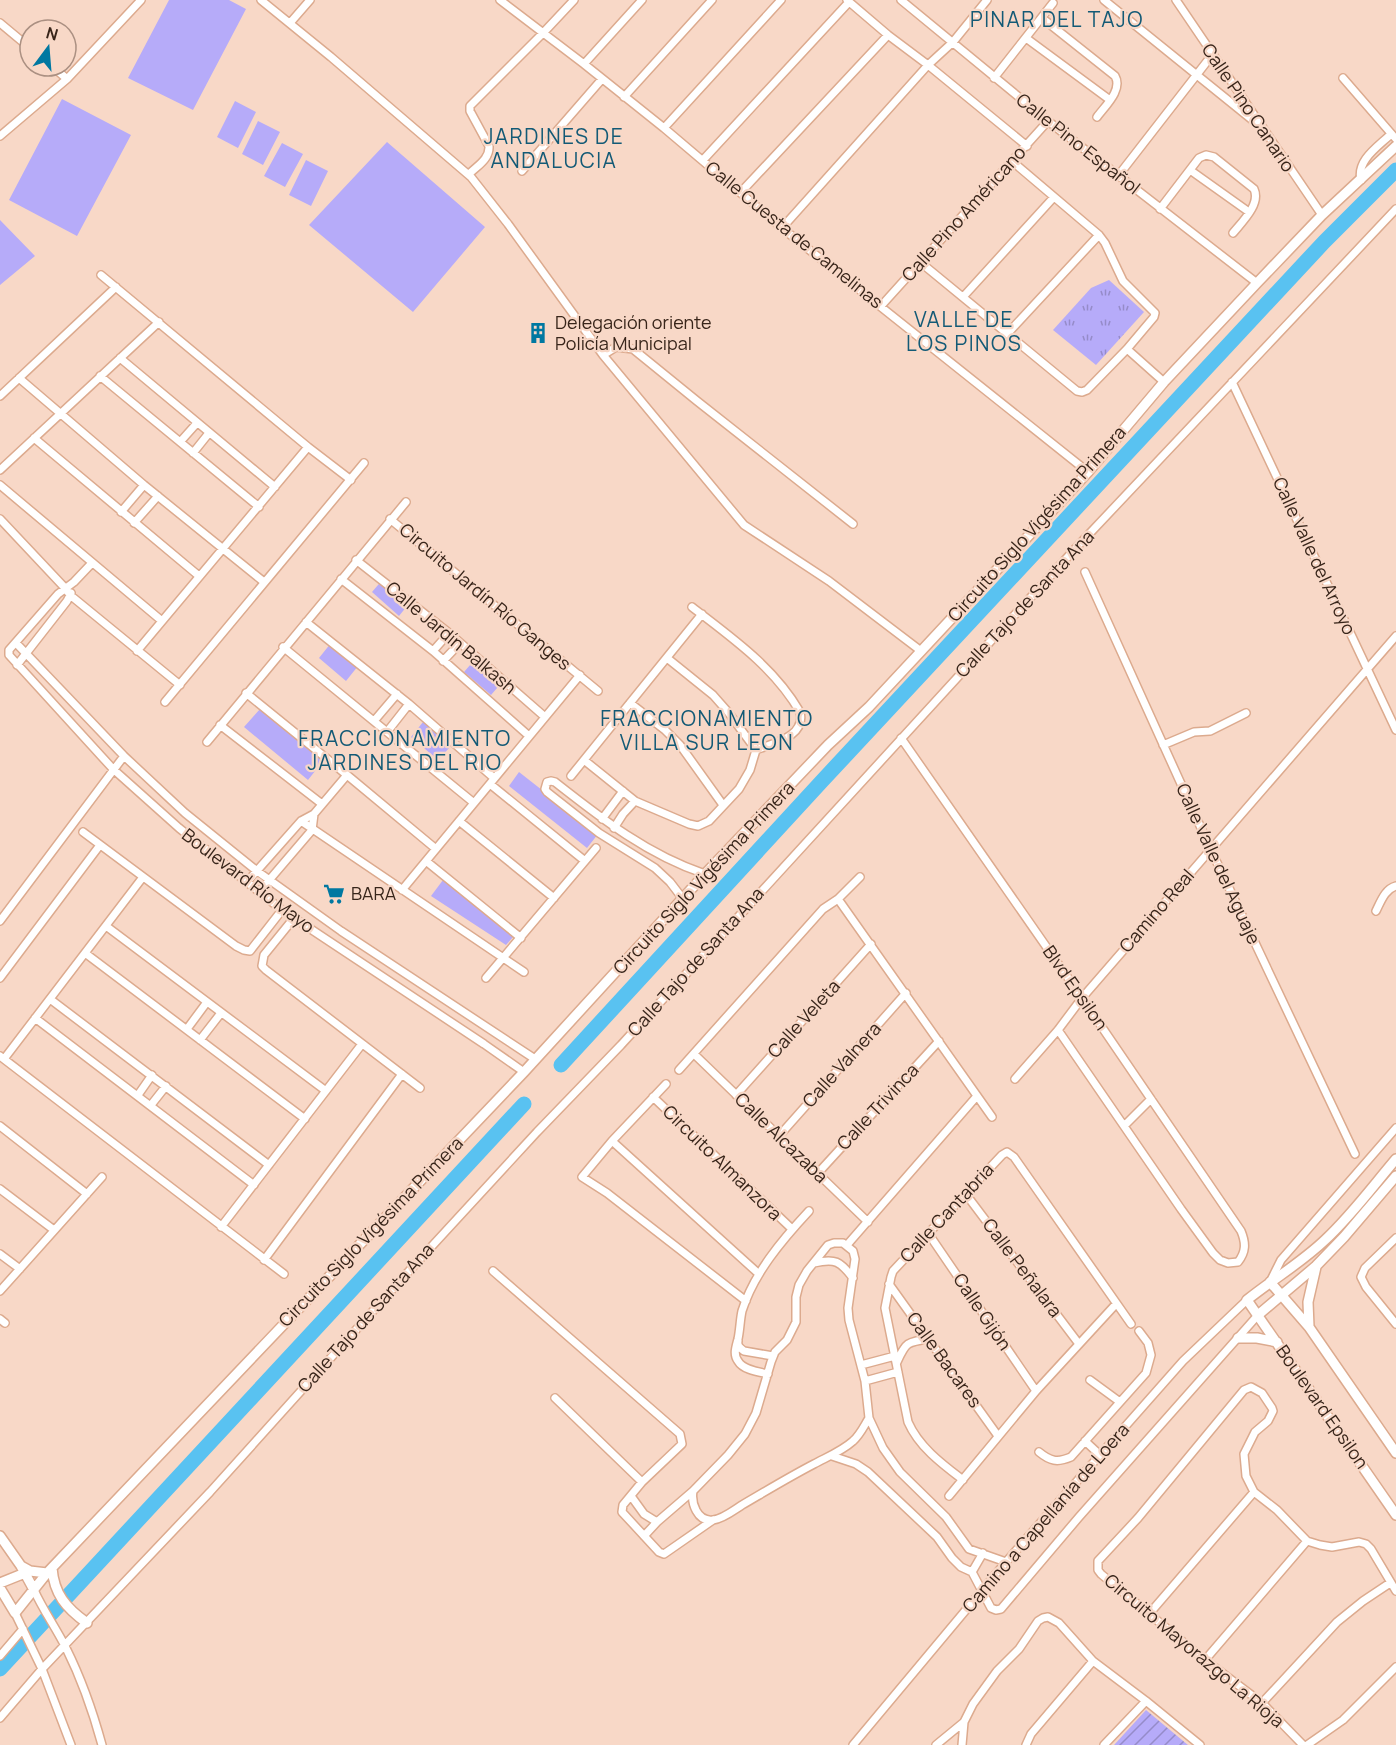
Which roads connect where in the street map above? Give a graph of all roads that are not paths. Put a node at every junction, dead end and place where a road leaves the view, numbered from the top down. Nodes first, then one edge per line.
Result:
1 (141, 0) edge
2 (261, 0) edge
3 (310, 0) edge
4 (500, 0) edge
5 (573, 0) edge
6 (642, 0) edge
7 (712, 0) edge
8 (781, 0) edge
9 (901, 0) edge
10 (987, 0) edge
11 (1104, 0) edge
12 (1176, 0) edge
13 (848, 1) edge
14 (1053, 3) dead end
15 (1042, 18) junction
16 (0, 23) edge
17 (290, 23) junction
18 (544, 32) junction
19 (888, 35) junction
20 (18, 38) edge
21 (1026, 38) junction
22 (953, 42) junction
23 (1212, 55) junction
24 (584, 63) junction
25 (928, 65) junction
26 (1197, 74) junction
27 (994, 78) junction
28 (1343, 78) dead end
29 (67, 79) joint
30 (602, 79) junction
31 (624, 97) junction
32 (1110, 100) junction
33 (1096, 117) dead end
34 (1048, 121) junction
35 (1262, 127) junction
36 (664, 128) junction
37 (0, 136) edge
38 (1394, 137) edge
39 (1027, 146) junction
40 (1396, 146) edge
41 (703, 160) junction
42 (1013, 162) junction
43 (1190, 170) junction
44 (522, 171) dead end
45 (469, 174) junction
46 (1118, 176) junction
47 (1361, 180) junction
48 (741, 192) junction
49 (1054, 197) junction
50 (1160, 209) junction
51 (1396, 209) edge
52 (1249, 212) junction
53 (1322, 215) junction
54 (782, 228) junction
55 (1233, 233) dead end
56 (1099, 235) junction
57 (920, 262) junction
58 (102, 275) dead end
59 (1257, 283) junction
60 (116, 287) junction
61 (963, 297) junction
62 (881, 306) junction
63 (159, 322) junction
64 (1008, 333) junction
65 (1127, 349) junction
66 (603, 355) junction
67 (120, 358) junction
68 (100, 376) junction
69 (19, 378) junction
70 (1164, 382) junction
71 (1232, 382) junction
72 (0, 396) edge
73 (60, 413) junction
74 (197, 423) junction
75 (209, 433) junction
76 (33, 438) junction
77 (180, 442) junction
78 (308, 447) junction
79 (193, 453) junction
80 (364, 463) dead end
81 (0, 470) edge
82 (1088, 472) junction
83 (351, 480) junction
84 (144, 484) junction
85 (0, 485) edge
86 (275, 487) junction
87 (158, 496) junction
88 (405, 501) dead end
89 (259, 507) junction
90 (120, 512) junction
91 (0, 519) edge
92 (390, 519) junction
93 (134, 523) junction
94 (853, 524) dead end
95 (222, 548) junction
96 (356, 560) junction
97 (92, 563) junction
98 (1085, 572) dead end
99 (199, 576) junction
100 (341, 579) junction
101 (75, 582) junction
102 (264, 582) junction
103 (65, 588) junction
104 (70, 595) junction
105 (692, 606) dead end
106 (702, 614) junction
107 (162, 621) junction
108 (306, 622) junction
109 (449, 633) junction
110 (1396, 636) edge
111 (16, 643) junction
112 (460, 643) junction
113 (284, 648) junction
114 (137, 651) junction
115 (433, 651) junction
116 (921, 651) junction
117 (27, 654) junction
118 (668, 658) junction
119 (444, 661) junction
120 (17, 665) junction
121 (1368, 669) junction
122 (580, 675) junction
123 (180, 685) junction
124 (598, 691) dead end
125 (246, 693) junction
126 (397, 694) junction
127 (165, 702) dead end
128 (630, 703) junction
129 (409, 704) junction
130 (1246, 713) dead end
131 (545, 717) junction
132 (374, 721) junction
133 (220, 725) junction
134 (1396, 730) edge
135 (387, 732) junction
136 (529, 736) junction
137 (901, 738) junction
138 (207, 742) dead end
139 (1163, 745) junction
140 (756, 750) junction
141 (124, 756) junction
142 (584, 760) junction
143 (113, 769) junction
144 (347, 775) junction
145 (571, 776) dead end
146 (492, 781) junction
147 (623, 791) junction
148 (635, 801) junction
149 (474, 803) junction
150 (322, 804) junction
151 (723, 805) junction
152 (314, 814) junction
153 (602, 819) junction
154 (459, 820) junction
155 (301, 821) junction
156 (614, 828) junction
157 (312, 830) junction
158 (82, 832) dead end
159 (100, 846) junction
160 (596, 848) dead end
161 (436, 849) junction
162 (1210, 850) junction
163 (661, 857) junction
164 (426, 861) junction
165 (585, 861) junction
166 (655, 868) junction
167 (257, 871) junction
168 (705, 874) junction
169 (143, 878) junction
170 (860, 878) dead end
171 (269, 881) junction
172 (247, 882) junction
173 (1396, 886) edge
174 (402, 890) junction
175 (259, 892) junction
176 (554, 898) junction
177 (683, 899) junction
178 (838, 899) junction
179 (282, 910) junction
180 (1376, 911) dead end
181 (294, 918) junction
182 (0, 921) edge
183 (106, 926) junction
184 (520, 938) junction
185 (871, 944) junction
186 (85, 953) junction
187 (503, 957) junction
188 (524, 972) dead end
189 (0, 978) edge
190 (486, 978) dead end
191 (906, 993) junction
192 (1082, 998) junction
193 (50, 999) junction
194 (207, 1002) junction
195 (221, 1013) junction
196 (35, 1018) junction
197 (187, 1029) junction
198 (1058, 1030) junction
199 (200, 1040) junction
200 (939, 1041) junction
201 (362, 1044) junction
202 (694, 1054) junction
203 (2, 1057) edge
204 (535, 1059) junction
205 (679, 1070) dead end
206 (524, 1072) junction
207 (402, 1074) junction
208 (152, 1075) junction
209 (1015, 1079) dead end
210 (666, 1084) dead end
211 (166, 1086) junction
212 (420, 1088) dead end
213 (326, 1091) junction
214 (138, 1095) junction
215 (736, 1095) junction
216 (977, 1096) junction
217 (653, 1097) junction
218 (1151, 1099) junction
219 (151, 1105) junction
220 (992, 1117) dead end
221 (305, 1119) junction
222 (0, 1126) edge
223 (1124, 1126) junction
224 (1396, 1128) edge
225 (779, 1136) junction
226 (612, 1141) junction
227 (1355, 1154) dead end
228 (1396, 1159) edge
229 (269, 1165) junction
230 (818, 1173) junction
231 (1396, 1176) edge
232 (102, 1177) dead end
233 (254, 1185) junction
234 (0, 1189) edge
235 (965, 1193) junction
236 (87, 1194) junction
237 (809, 1211) dead end
238 (868, 1222) junction
239 (221, 1227) junction
240 (792, 1229) junction
241 (54, 1230) junction
242 (928, 1233) junction
243 (1396, 1238) edge
244 (847, 1245) junction
245 (0, 1254) edge
246 (264, 1260) junction
247 (814, 1263) junction
248 (1316, 1266) junction
249 (20, 1269) junction
250 (493, 1271) dead end
251 (284, 1274) dead end
252 (759, 1274) junction
253 (853, 1278) junction
254 (1270, 1282) junction
255 (889, 1284) junction
256 (0, 1291) edge
257 (1283, 1295) junction
258 (1247, 1300) junction
259 (746, 1301) junction
260 (1116, 1304) junction
261 (1258, 1315) junction
262 (1131, 1324) dead end
263 (1396, 1324) edge
264 (1309, 1327) junction
265 (1139, 1332) dead end
266 (1238, 1338) junction
267 (929, 1339) junction
268 (738, 1341) junction
269 (1277, 1342) junction
270 (1079, 1344) junction
271 (773, 1356) junction
272 (896, 1359) junction
273 (861, 1365) junction
274 (898, 1372) junction
275 (768, 1374) junction
276 (1090, 1380) dead end
277 (865, 1381) junction
278 (1036, 1391) junction
279 (555, 1398) dead end
280 (1120, 1402) junction
281 (869, 1418) junction
282 (998, 1436) junction
283 (1085, 1441) junction
284 (1039, 1452) dead end
285 (1396, 1453) edge
286 (1100, 1455) junction
287 (832, 1456) junction
288 (963, 1480) junction
289 (642, 1482) junction
290 (693, 1491) junction
291 (1254, 1492) junction
292 (631, 1496) junction
293 (949, 1496) dead end
294 (1396, 1515) edge
295 (713, 1520) junction
296 (657, 1522) junction
297 (0, 1536) edge
298 (644, 1536) junction
299 (1307, 1541) junction
300 (983, 1553) junction
301 (1006, 1562) junction
302 (23, 1570) junction
303 (50, 1571) junction
304 (972, 1572) junction
305 (0, 1583) edge
306 (1390, 1583) junction
307 (0, 1588) edge
308 (33, 1590) junction
309 (981, 1592) junction
310 (1396, 1592) edge
311 (15, 1614) junction
312 (1149, 1614) junction
313 (87, 1623) junction
314 (25, 1632) junction
315 (65, 1646) junction
316 (0, 1656) edge
317 (1093, 1660) junction
318 (1205, 1660) junction
319 (1396, 1667) edge
320 (42, 1669) junction
321 (1146, 1701) junction
322 (1262, 1703) junction
323 (0, 1718) edge
324 (964, 1722) junction
325 (71, 1745) edge
326 (102, 1745) edge
327 (853, 1745) edge
328 (936, 1745) edge
329 (962, 1745) edge
330 (1026, 1745) edge
331 (1104, 1745) edge
332 (1200, 1745) edge
333 (1305, 1745) edge

1 - 29 street
2 - 17 street
3 - 17 street
4 - 18 street, Calle Cuesta de Camelinas
5 - 18 street
6 - 24 street
7 - 31 street
8 - 36 street
9 - 22 street, Calle Pino Español
10 - 22 street
11 - 26 street
12 - 23 street, Calle Pino Canario
13 - 19 street
13 - 41 street
14 - 15 street
15 - 21 street
15 - 32 street
16 - 20 street
17 - 45 street
18 - 24 street, Calle Cuesta de Camelinas
18 - 45 street
19 - 25 street
19 - 48 street
21 - 27 street
21 - 32 street
22 - 25 street
22 - 27 street, Calle Pino Español
23 - 26 street
23 - 35 street, Calle Pino Canario
24 - 30 street, Calle Cuesta de Camelinas
25 - 39 street
25 - 54 street
26 - 35 street
26 - 46 street
27 - 34 street, Calle Pino Español
28 - 38 street
29 - 37 street
30 - 31 street, Calle Cuesta de Camelinas
30 - 44 street
31 - 36 street, Calle Cuesta de Camelinas
32 - 33 street
34 - 39 street, Calle Pino Américano
34 - 46 street, Calle Pino Español
35 - 53 street, Calle Pino Canario
36 - 41 street, Calle Cuesta de Camelinas
38 - 47 street
39 - 42 street, Calle Pino Américano
40 - 47 main road, Circuito Siglo Vigésima Primera
41 - 48 street, Calle Cuesta de Camelinas
42 - 49 street
42 - 57 street, Calle Pino Américano
43 - 50 street
43 - 52 street
43 - 52 street
45 - 66 street
46 - 50 street, Calle Pino Español
47 - 53 main road, Circuito Siglo Vigésima Primera
48 - 54 street, Calle Cuesta de Camelinas
49 - 56 street
49 - 61 street
50 - 59 street, Calle Pino Español
51 - 71 street, Calle Tajo de Santa Ana
52 - 55 street
53 - 59 main road, Circuito Siglo Vigésima Primera
54 - 62 street, Calle Cuesta de Camelinas
56 - 64 street
56 - 65 street
57 - 61 street
57 - 62 street, Calle Pino Américano
58 - 60 street
59 - 70 main road, Circuito Siglo Vigésima Primera
60 - 63 street
60 - 69 street
61 - 64 street
62 - 82 street, Calle Cuesta de Camelinas
63 - 67 street
63 - 78 street
64 - 65 street
65 - 70 street
66 - 94 street
66 - 116 street
67 - 68 street
67 - 74 street
68 - 73 street
68 - 77 street
69 - 72 street
69 - 73 street
70 - 82 main road, Circuito Siglo Vigésima Primera
71 - 121 street, Calle Valle del Arroyo
71 - 137 street, Calle Tajo de Santa Ana
73 - 76 street
73 - 84 street
74 - 75 street
74 - 77 street
75 - 79 street
75 - 86 street
76 - 81 street
76 - 90 street
77 - 79 street
78 - 83 street
78 - 86 street
79 - 89 street
80 - 83 street
82 - 116 main road, Circuito Siglo Vigésima Primera
83 - 102 street
84 - 87 street
84 - 90 street
85 - 97 street
86 - 89 street
87 - 93 street
87 - 95 street
88 - 92 street, Circuito Jardín Río Ganges
89 - 95 street
90 - 93 street
91 - 103 street
92 - 96 street, Circuito Jardín Río Ganges
92 - 122 street, Circuito Jardín Río Ganges
93 - 99 street
95 - 99 street
95 - 102 street
96 - 100 street, Circuito Jardín Río Ganges
96 - 109 street, Calle Jardín Balkash
97 - 101 street
97 - 107 street
98 - 139 street, Calle Valle del Aguaje
99 - 107 street
100 - 108 street, Circuito Jardín Río Ganges
100 - 115 street, Calle Jardín Balkash
101 - 103 street
101 - 104 street
102 - 123 street
103 - 104 street
103 - 111 street
104 - 114 street
104 - 117 street
105 - 106 street
106 - 118 street
106 - 140 street
107 - 114 street
108 - 113 street, Circuito Jardín Río Ganges
108 - 126 street
109 - 112 street, Calle Jardín Balkash
109 - 115 street
110 - 121 street, Camino Real
111 - 117 street, Boulevard Río Mayo
111 - 120 street, Boulevard Río Mayo
112 - 119 street
112 - 131 street, Calle Jardín Balkash
113 - 125 street, Circuito Jardín Río Ganges
113 - 132 street
114 - 123 street
115 - 119 street, Calle Jardín Balkash
116 - 168 main road, Circuito Siglo Vigésima Primera
117 - 120 street
117 - 141 street, Boulevard Río Mayo
118 - 128 street
118 - 140 street
119 - 136 street, Calle Jardín Balkash
120 - 143 street, Boulevard Río Mayo
121 - 134 street, Calle Valle del Arroyo
121 - 162 street, Camino Real
122 - 124 street, Circuito Jardín Río Ganges
122 - 131 street, Circuito Jardín Río Ganges
123 - 127 street
125 - 133 street, Circuito Jardín Río Ganges
125 - 144 street
126 - 129 street
126 - 132 street
128 - 142 street
128 - 151 street
129 - 135 street
129 - 146 street
130 - 139 street
131 - 136 street, Circuito Jardín Río Ganges
132 - 135 street
133 - 138 street, Circuito Jardín Río Ganges
133 - 150 street
135 - 149 street
136 - 146 street, Circuito Jardín Río Ganges
137 - 192 street, Blvd Epsilon
137 - 313 street, Calle Tajo de Santa Ana
139 - 162 street, Calle Valle del Aguaje
140 - 151 street
141 - 143 street
141 - 167 street, Boulevard Río Mayo
142 - 145 street
142 - 147 street
143 - 172 street, Boulevard Río Mayo
143 - 182 street
144 - 150 street
144 - 161 street
146 - 149 street, Circuito Jardín Río Ganges
146 - 165 street
147 - 148 street
147 - 153 street
148 - 151 street
148 - 156 street
149 - 154 street, Circuito Jardín Río Ganges
150 - 152 street
152 - 155 street
152 - 157 street
153 - 156 street
153 - 166 street
154 - 161 street, Circuito Jardín Río Ganges
154 - 176 street
155 - 157 street
155 - 167 street
156 - 163 street
157 - 171 street
157 - 174 street
158 - 159 street
159 - 169 street
159 - 189 street
160 - 165 street
161 - 164 street, Circuito Jardín Río Ganges
162 - 192 street, Camino Real
162 - 227 street, Calle Valle del Aguaje
163 - 166 street
163 - 168 street
164 - 174 street, Circuito Jardín Río Ganges
164 - 184 street
165 - 176 street
166 - 177 street
167 - 171 street, Boulevard Río Mayo
167 - 172 street
168 - 177 main road, Circuito Siglo Vigésima Primera
169 - 179 street
169 - 183 street
170 - 178 street
171 - 175 street
171 - 204 street, Boulevard Río Mayo
172 - 175 street, Boulevard Río Mayo
173 - 180 street
174 - 187 street
175 - 179 street, Boulevard Río Mayo
176 - 184 street
177 - 204 main road, Circuito Siglo Vigésima Primera
178 - 185 street
178 - 202 street
179 - 181 street, Boulevard Río Mayo
181 - 201 street
181 - 206 street, Boulevard Río Mayo
183 - 186 street
183 - 194 street
184 - 187 street
185 - 191 street
185 - 215 street, Calle Veleta
186 - 193 street
186 - 197 street
187 - 188 street
187 - 190 street
191 - 200 street
191 - 225 street, Calle Valnera
192 - 198 street, Camino Real
192 - 218 street, Blvd Epsilon
193 - 196 street
193 - 208 street
194 - 195 street
194 - 197 street
195 - 199 street
195 - 213 street
196 - 203 street
196 - 214 street
197 - 199 street
198 - 209 street, Camino Real
198 - 223 street
199 - 221 street
200 - 216 street
200 - 230 street, Calle Trivinca
201 - 207 street
201 - 213 street
202 - 205 street
202 - 215 street, Calle Alcazaba
203 - 239 street
204 - 206 main road, Circuito Siglo Vigésima Primera
206 - 303 main road, Circuito Siglo Vigésima Primera
207 - 212 street
207 - 246 street
208 - 211 street
208 - 214 street
210 - 217 street, Circuito Almanzora
211 - 219 street
211 - 229 street
213 - 221 street
214 - 219 street
215 - 225 street, Calle Alcazaba
216 - 220 street
216 - 238 street
217 - 226 street, Circuito Almanzora
217 - 240 street, Circuito Almanzora
218 - 223 street
218 - 223 street, Blvd Epsilon
219 - 233 street
221 - 229 street
222 - 236 street
224 - 254 street
225 - 230 street, Calle Alcazaba
226 - 252 street
226 - 259 street, Circuito Almanzora
228 - 254 main road
229 - 233 street
230 - 238 street, Calle Alcazaba
231 - 248 main road
232 - 236 street
233 - 239 street
234 - 241 street
235 - 242 street, Calle Cantabria
235 - 260 street, Calle Cantabria
235 - 270 street, Calle Peñalara
236 - 241 street
237 - 240 street, Circuito Almanzora
238 - 244 street
239 - 246 street
240 - 252 street, Circuito Almanzora
241 - 249 street
242 - 255 street, Calle Cantabria
242 - 278 street, Calle Gijón
243 - 263 street
244 - 247 street
244 - 253 street
245 - 249 street
246 - 251 street
247 - 253 street
247 - 271 street
248 - 257 main road
248 - 264 main road
249 - 256 street
250 - 289 street
252 - 259 street, Circuito Almanzora
253 - 273 street
254 - 257 main road, Boulevard Epsilon
254 - 258 main road
255 - 267 street, Calle Bacares
255 - 272 street, Calle Cantabria
257 - 261 main road
257 - 264 main road, Boulevard Epsilon
258 - 261 main road, Boulevard Epsilon
258 - 286 street, Camino a Capellanía de Loera
259 - 268 street, Circuito Almanzora
260 - 262 street, Calle Cantabria
260 - 270 street
261 - 266 street
261 - 269 main road, Boulevard Epsilon
264 - 285 main road, Boulevard Epsilon
265 - 280 street
266 - 269 main road
266 - 309 street
267 - 272 street
267 - 282 street, Calle Bacares
268 - 271 street
268 - 275 street, Circuito Almanzora
269 - 294 main road, Boulevard Epsilon
270 - 278 street
271 - 275 street
272 - 273 street
272 - 274 street, Calle Cantabria
273 - 277 street
274 - 277 street
274 - 288 street, Calle Cantabria
275 - 290 street
276 - 280 street
277 - 281 street
278 - 282 street
279 - 289 street
280 - 283 street
281 - 287 street
281 - 300 street
282 - 288 street
283 - 284 street
283 - 286 street
286 - 301 street, Camino a Capellanía de Loera
287 - 295 street
287 - 304 street
288 - 293 street
289 - 292 street
290 - 295 street
290 - 296 street
291 - 299 street
291 - 312 street
291 - 312 street, Circuito Mayorazgo La Rioja
292 - 296 street
292 - 298 street
295 - 298 street
296 - 298 street
297 - 302 main road
299 - 306 street
299 - 318 street
300 - 301 street
300 - 304 street
301 - 309 street, Camino a Capellanía de Loera
302 - 303 main road
302 - 305 main road
302 - 308 main road
303 - 308 main road, Circuito Siglo Vigésima Primera
303 - 313 main road
304 - 309 street
306 - 310 street
306 - 322 street
307 - 311 main road
308 - 311 main road, Circuito Siglo Vigésima Primera
308 - 315 street
309 - 327 street, Camino a Capellanía de Loera
311 - 314 street
312 - 318 street, Circuito Mayorazgo La Rioja
313 - 315 street, Calle Tajo de Santa Ana
314 - 316 street
314 - 320 street
315 - 320 street, Calle Tajo de Santa Ana
315 - 326 street
317 - 321 street
317 - 324 street
317 - 330 street
318 - 322 street, Circuito Mayorazgo La Rioja
319 - 333 street
320 - 323 street, Calle Tajo de Santa Ana
320 - 325 street
321 - 331 street
321 - 332 street
322 - 333 street, Circuito Mayorazgo La Rioja
324 - 328 street
324 - 329 street

